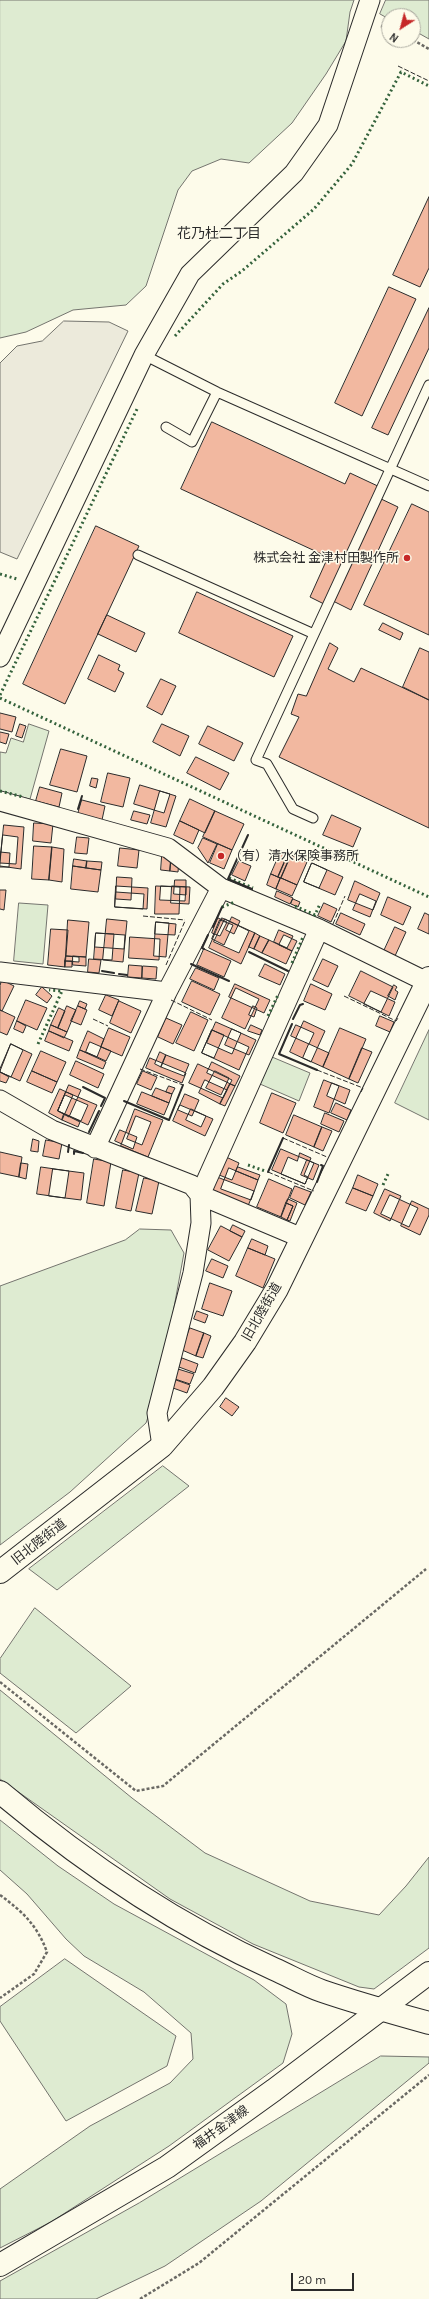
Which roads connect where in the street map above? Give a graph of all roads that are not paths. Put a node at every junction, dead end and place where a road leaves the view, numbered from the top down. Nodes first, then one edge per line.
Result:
1 (370, 0) edge
2 (144, 355) junction
3 (429, 385) edge
4 (217, 392) junction
5 (166, 427) dead end
6 (391, 468) junction
7 (429, 486) edge
8 (138, 555) dead end
9 (314, 634) junction
10 (0, 657) edge
11 (0, 801) edge
12 (313, 818) dead end
13 (221, 888) junction
14 (319, 929) junction
15 (0, 972) edge
16 (428, 980) edge
17 (167, 992) junction
18 (0, 1100) edge
19 (95, 1148) junction
20 (200, 1195) junction
21 (302, 1238) junction
22 (162, 1446) junction
23 (0, 1572) edge
24 (0, 1792) edge
25 (429, 1973) edge
26 (380, 2010) junction
27 (429, 2023) edge
28 (0, 2265) edge

1 - 2 street
2 - 4 lane
2 - 10 street
3 - 6 lane
4 - 5 lane
4 - 6 lane
6 - 7 lane
6 - 9 lane
8 - 9 lane
9 - 12 lane
11 - 13 street
13 - 14 street
13 - 17 street
14 - 16 street
14 - 20 street
15 - 17 street
16 - 21 street, 旧北陸街道
17 - 19 street
18 - 19 street
19 - 20 street
20 - 21 street
20 - 22 street
21 - 22 street, 旧北陸街道
22 - 23 street, 旧北陸街道
24 - 26 street
25 - 26 street, 福井金津線
26 - 27 street
26 - 28 street, 福井金津線

